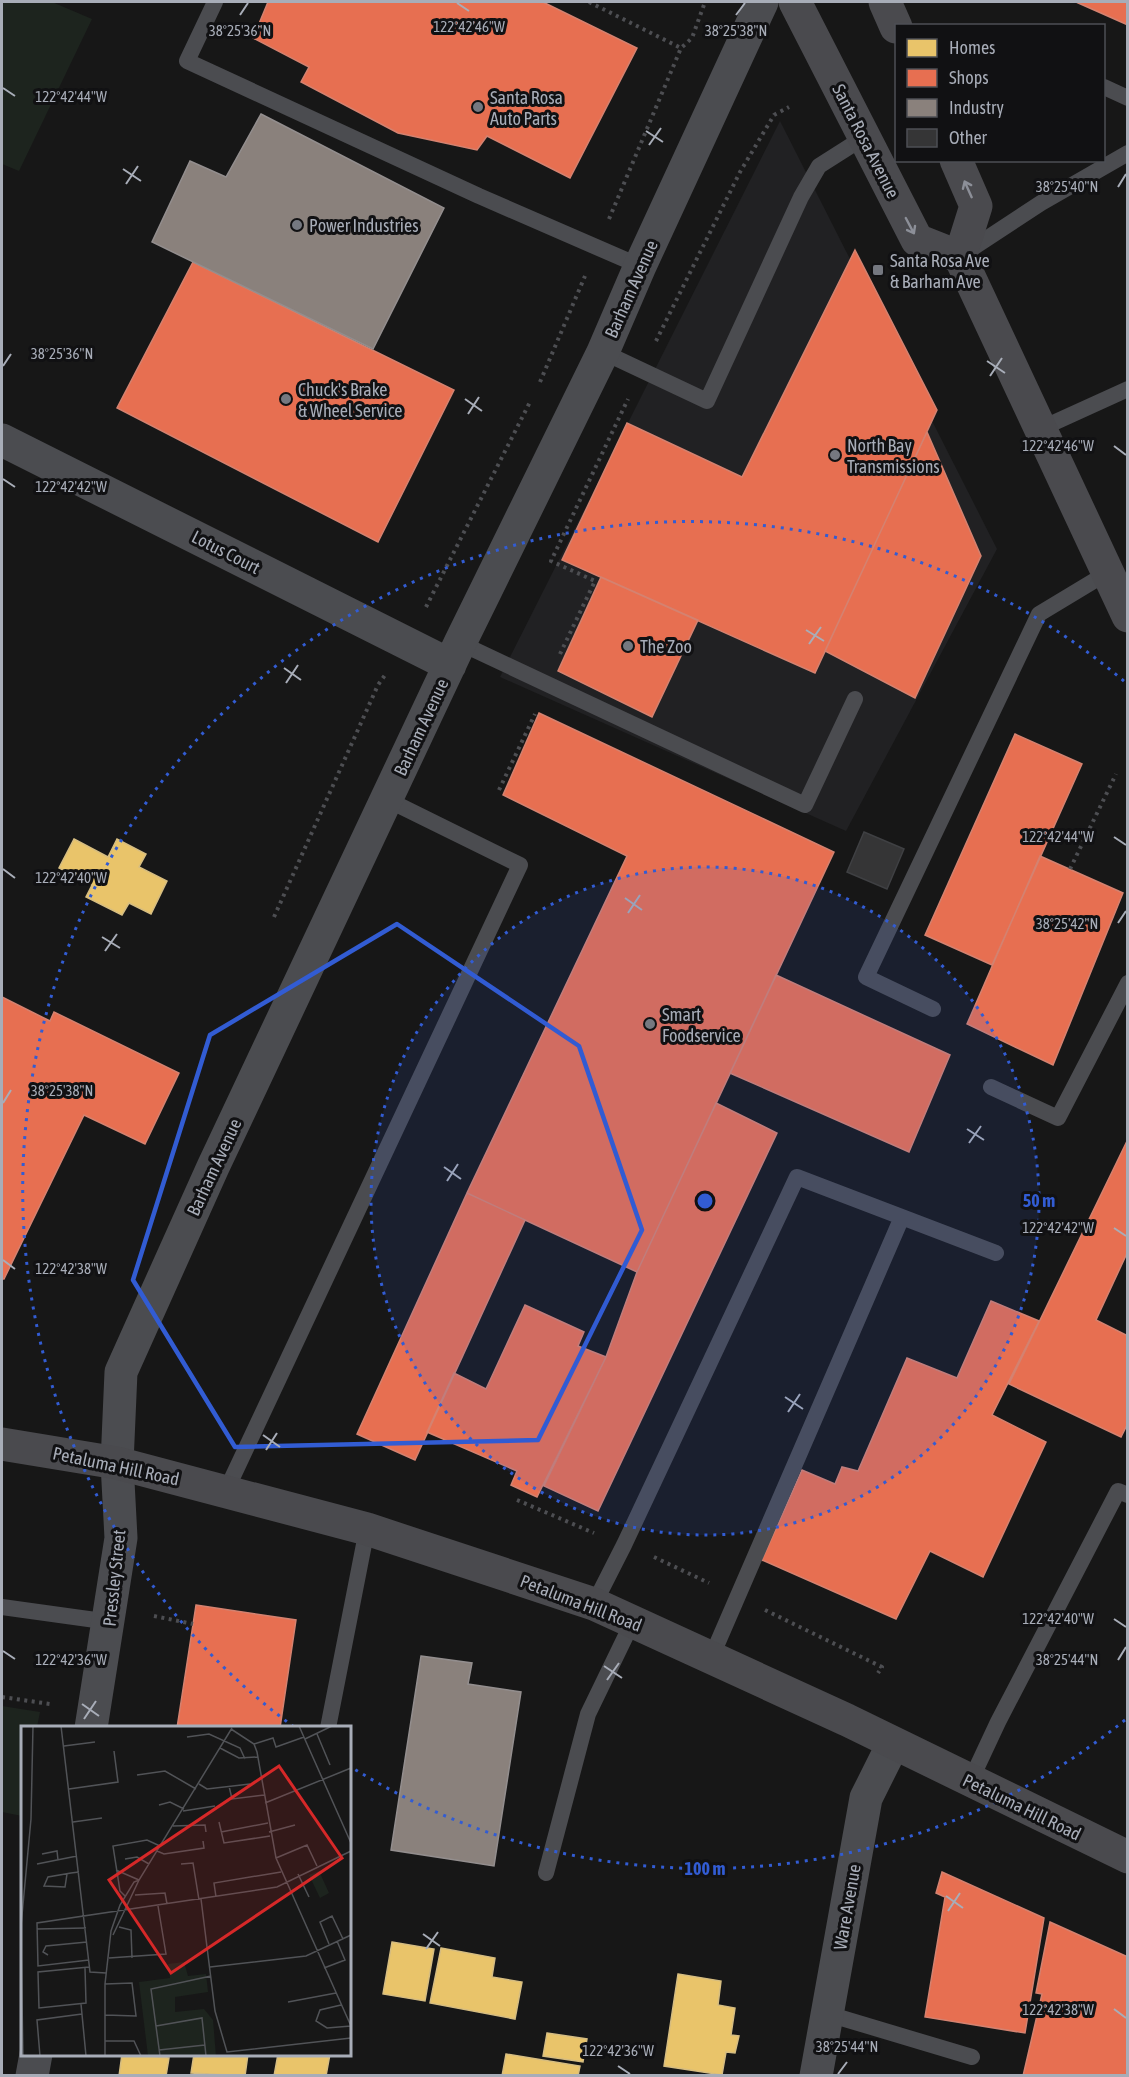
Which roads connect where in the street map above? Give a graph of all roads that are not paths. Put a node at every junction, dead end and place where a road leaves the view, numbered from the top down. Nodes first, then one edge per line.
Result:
1 (215, 2) edge
2 (762, 2) edge
3 (795, 2) edge
4 (885, 2) edge
5 (896, 24) edge
6 (1105, 87) edge
7 (1128, 98) edge
8 (863, 138) junction
9 (1128, 153) edge
10 (957, 162) edge
11 (960, 257) junction
12 (640, 266) junction
13 (603, 352) junction
14 (1128, 389) edge
15 (1040, 429) junction
16 (2, 440) edge
17 (1107, 573) junction
18 (1128, 616) edge
19 (455, 654) junction
20 (855, 699) dead end
21 (386, 800) junction
22 (1128, 983) edge
23 (933, 1009) dead end
24 (991, 1088) dead end
25 (902, 1217) junction
26 (996, 1253) dead end
27 (2, 1444) edge
28 (117, 1463) junction
29 (226, 1491) junction
30 (1128, 1495) edge
31 (367, 1529) junction
32 (594, 1604) junction
33 (2, 1607) edge
34 (633, 1621) junction
35 (110, 1622) junction
36 (711, 1658) junction
37 (92, 1726) edge
38 (328, 1726) edge
39 (893, 1744) junction
40 (970, 1782) junction
41 (1128, 1857) edge
42 (546, 1873) dead end
43 (828, 2013) junction
44 (36, 2056) edge
45 (972, 2057) dead end
46 (32, 2076) edge
47 (816, 2076) edge

1 - 12 lane
2 - 12 street, Barham Avenue
3 - 8 main road, Santa Rosa Avenue
4 - 5 main road
6 - 7 lane
8 -> 11 main road, Santa Rosa Avenue
8 - 13 lane
9 - 11 lane
11 -> 10 main road
11 - 15 main road
12 - 13 street, Barham Avenue
13 - 19 street, Barham Avenue
14 - 15 lane
15 - 17 main road
16 - 19 street, Lotus Court
17 - 18 main road
17 - 23 lane
19 - 20 lane
19 - 21 street, Barham Avenue
21 - 28 street, Barham Avenue
21 - 29 lane
22 - 24 lane
25 - 26 lane
25 - 32 lane
25 - 36 lane
27 - 28 main road, Petaluma Hill Road
28 - 29 main road, Petaluma Hill Road
28 - 35 street, Pressley Street
29 - 31 main road, Petaluma Hill Road
30 - 40 lane
31 - 32 main road, Petaluma Hill Road
31 - 38 lane
32 - 34 main road, Petaluma Hill Road
33 - 35 lane
34 - 36 main road, Petaluma Hill Road
34 - 42 lane
35 - 37 street, Pressley Street
36 - 39 main road, Petaluma Hill Road
39 - 40 main road, Petaluma Hill Road
39 - 43 street, Ware Avenue
40 - 41 main road, Petaluma Hill Road
43 - 45 lane
43 - 47 street, Ware Avenue
44 - 46 street

